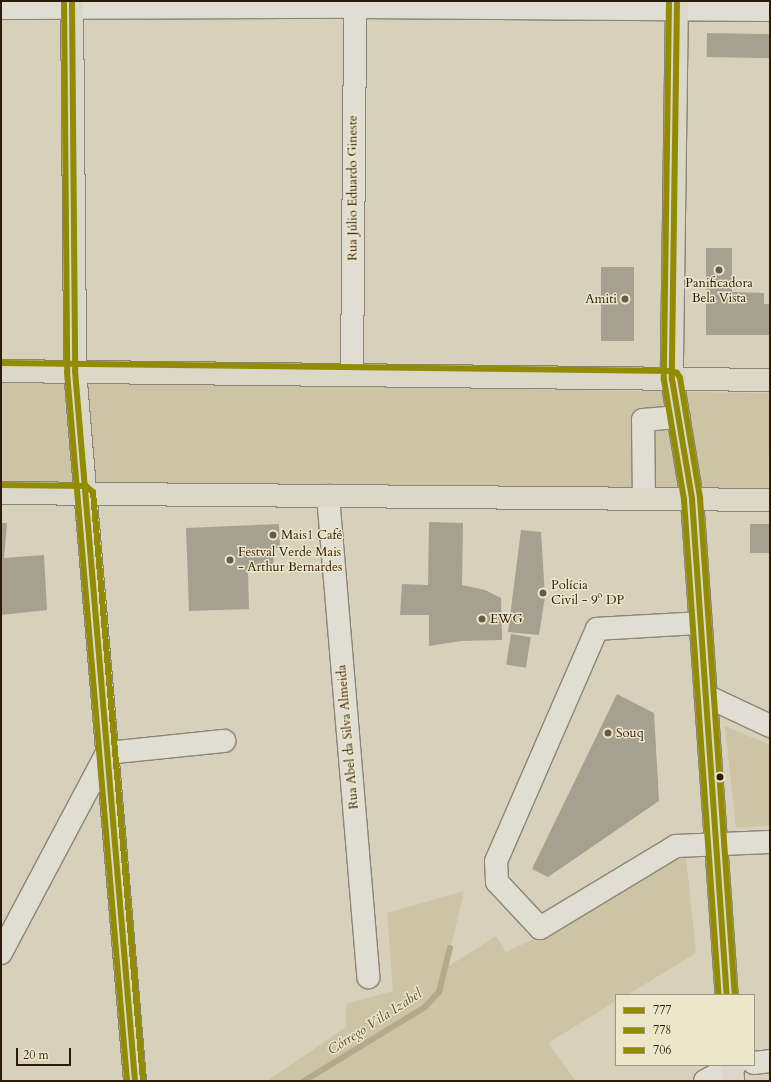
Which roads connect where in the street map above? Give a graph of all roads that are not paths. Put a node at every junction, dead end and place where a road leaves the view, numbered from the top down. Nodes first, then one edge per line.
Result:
1 (72, 4) edge
2 (355, 4) edge
3 (677, 6) edge
4 (1, 8) edge
5 (770, 10) edge
6 (1, 371) edge
7 (75, 372) junction
8 (352, 375) junction
9 (672, 379) junction
10 (770, 380) edge
11 (679, 417) junction
12 (1, 493) edge
13 (85, 494) junction
14 (328, 496) junction
15 (644, 499) junction
16 (692, 499) junction
17 (770, 500) edge
18 (700, 623) junction
19 (706, 696) junction
20 (770, 726) edge
21 (224, 741) dead end
22 (107, 753) junction
23 (770, 842) edge
24 (716, 843) junction
25 (1, 952) edge
26 (368, 977) dead end
27 (727, 994) edge
28 (770, 1061) edge
29 (755, 1063) edge
30 (730, 1066) edge
31 (732, 1066) edge
32 (135, 1081) edge
33 (705, 1081) edge
34 (733, 1081) edge

1 - 2 street
1 - 4 street
1 - 7 main road
2 - 3 street
2 - 8 street, Rua Júlio Eduardo Gineste
3 - 5 street
3 - 9 main road
6 - 7 main road
7 - 8 main road
7 - 13 main road
8 - 9 main road
9 - 10 main road
9 - 11 main road
11 - 15 street
11 - 16 main road
12 - 13 main road
13 - 14 main road
13 - 22 main road
14 - 15 main road
14 - 26 street, Rua Abel da Silva Almeida
15 - 16 main road
16 - 17 main road
16 - 18 main road
18 - 19 main road
18 - 24 street
19 - 20 street
19 - 24 main road
21 - 22 street
22 - 25 street
22 - 32 main road
23 - 24 street
24 - 27 main road
28 - 29 street
30 - 33 street
31 - 34 main road

